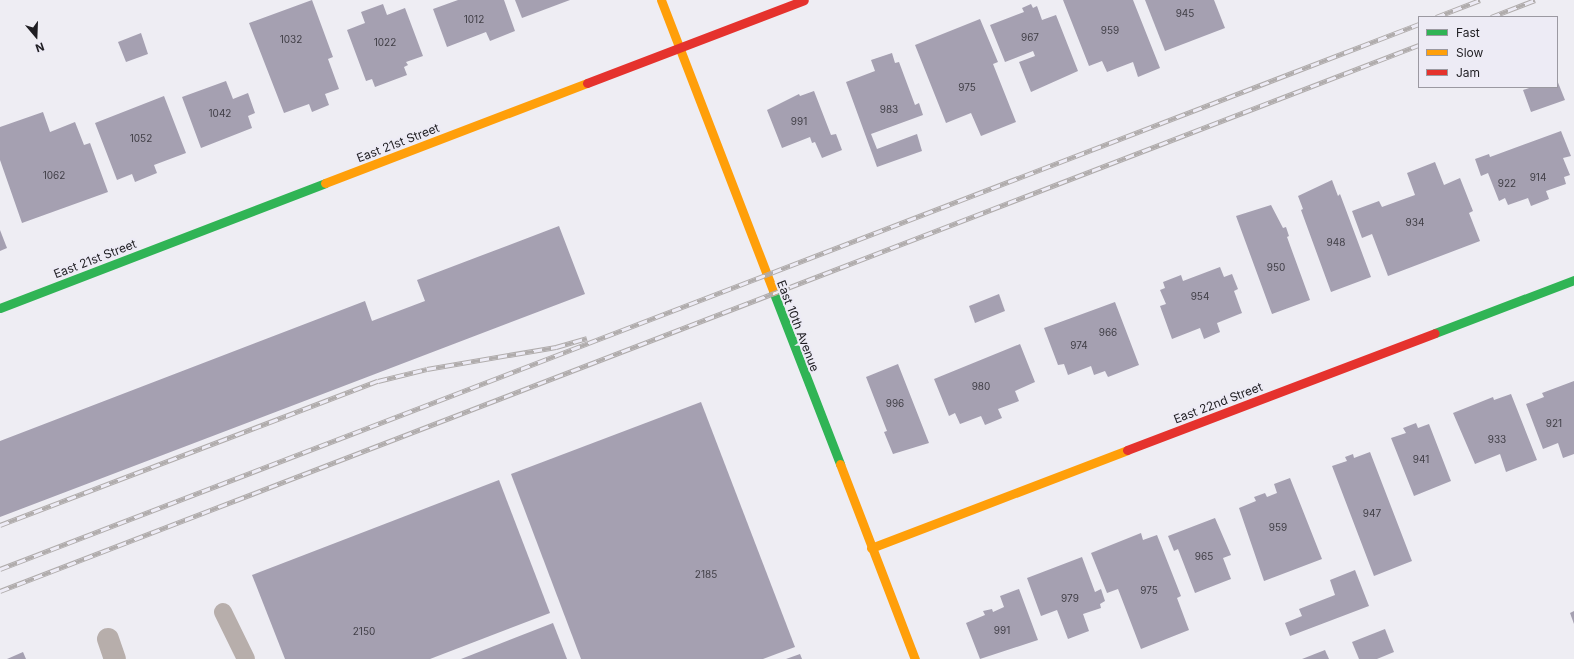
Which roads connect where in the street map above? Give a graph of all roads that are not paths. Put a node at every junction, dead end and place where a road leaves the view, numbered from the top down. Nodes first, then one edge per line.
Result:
1 (661, 0) edge
2 (804, 0) edge
3 (680, 47) junction
4 (1574, 280) edge
5 (0, 308) edge
6 (871, 548) junction
7 (223, 612) dead end
8 (246, 659) edge
9 (915, 659) edge

1 - 3 street, East 10th Avenue
2 - 3 street, East 21st Street
3 - 5 street, East 21st Street
3 - 6 street, East 10th Avenue
4 - 6 street, East 22nd Street
6 - 9 street, East 10th Avenue
7 - 8 lane

